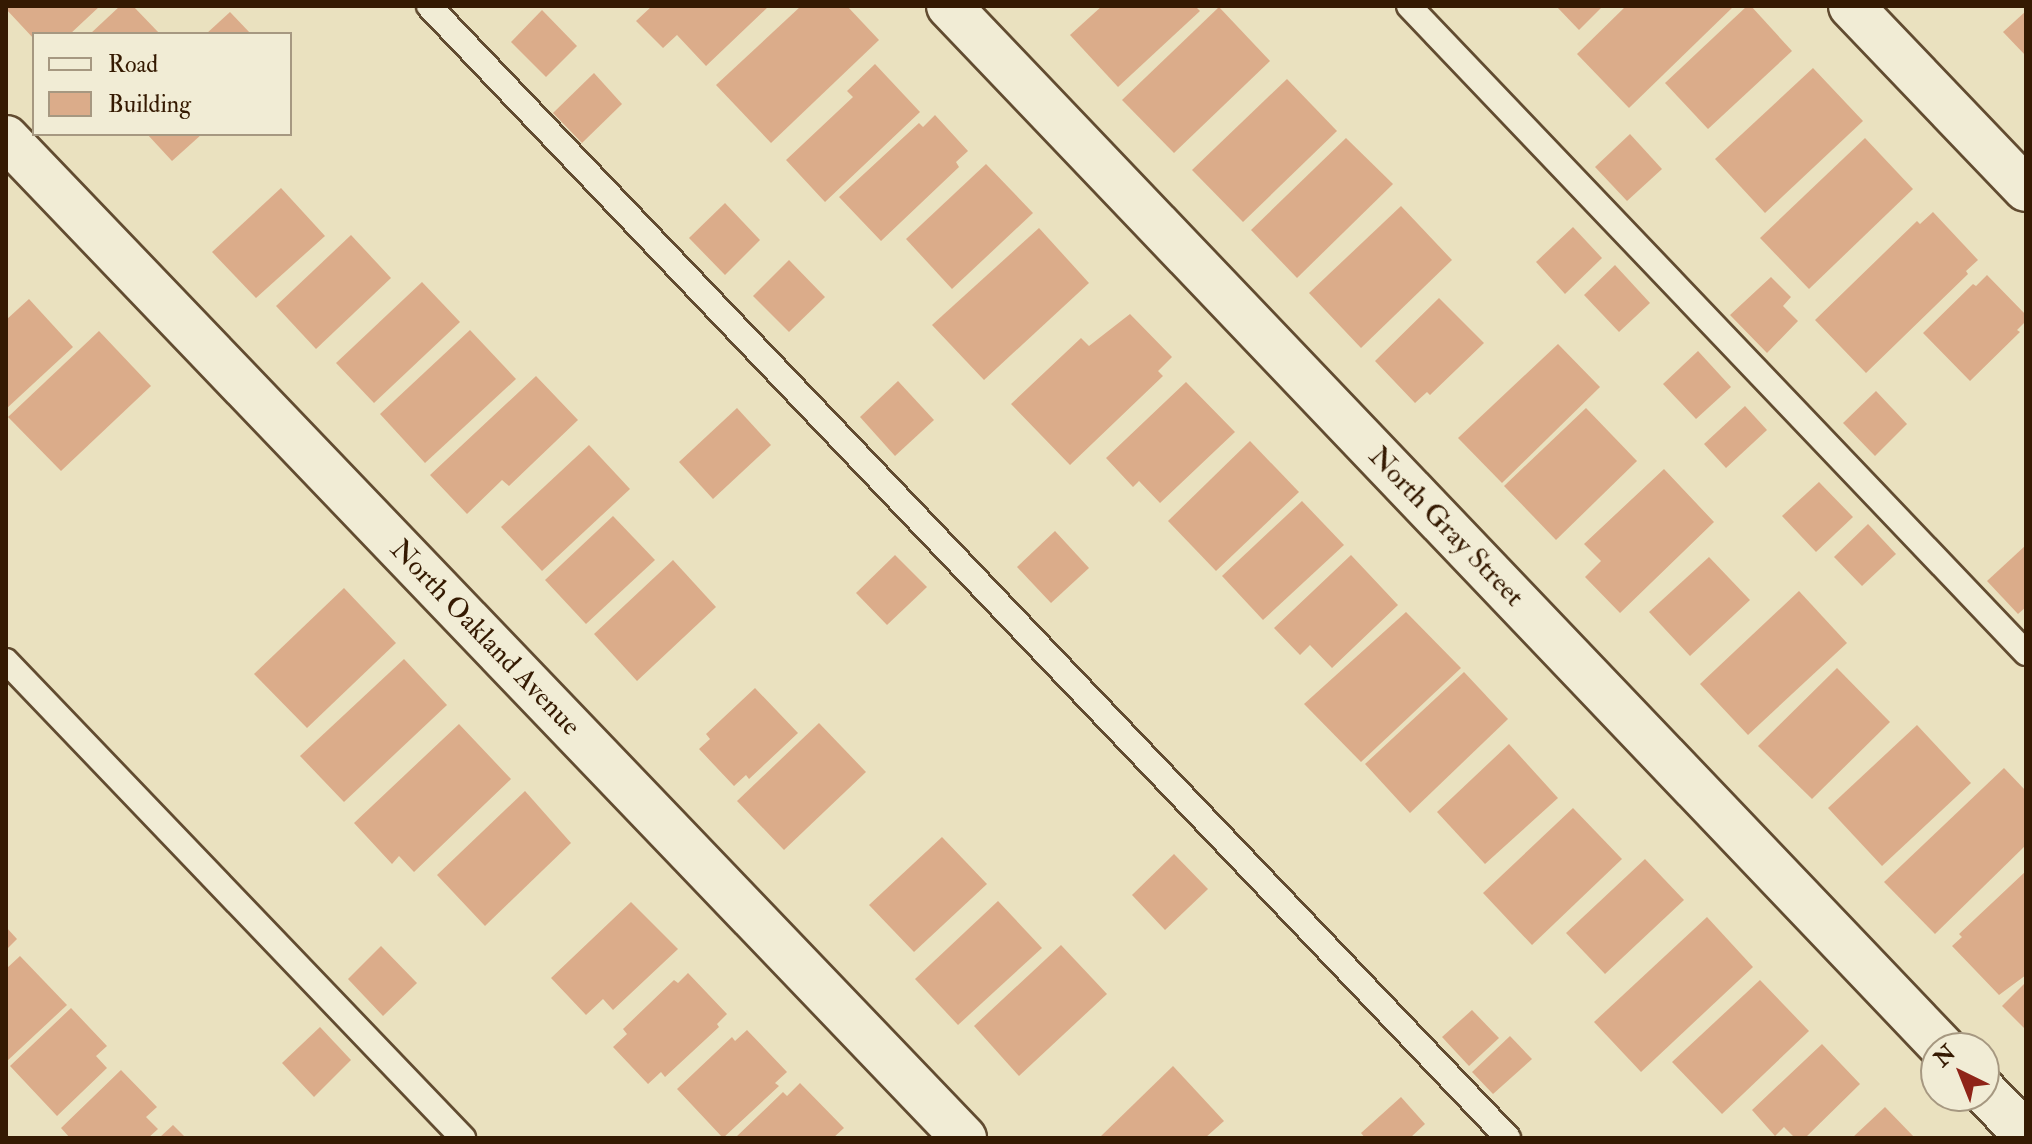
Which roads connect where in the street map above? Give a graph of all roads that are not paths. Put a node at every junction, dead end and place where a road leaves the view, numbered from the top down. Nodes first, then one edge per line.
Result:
1 (429, 6) edge
2 (949, 6) edge
3 (1409, 6) edge
4 (1851, 6) edge
5 (6, 138) edge
6 (2026, 189) edge
7 (2026, 653) edge
8 (6, 661) edge
9 (1928, 1032) edge
10 (2000, 1108) edge
11 (2026, 1135) edge
12 (463, 1138) edge
13 (964, 1138) edge
14 (1508, 1138) edge

1 - 14 lane
2 - 9 street, North Gray Street
3 - 7 lane
4 - 6 street
5 - 13 street, North Oakland Avenue
8 - 12 lane
10 - 11 street

